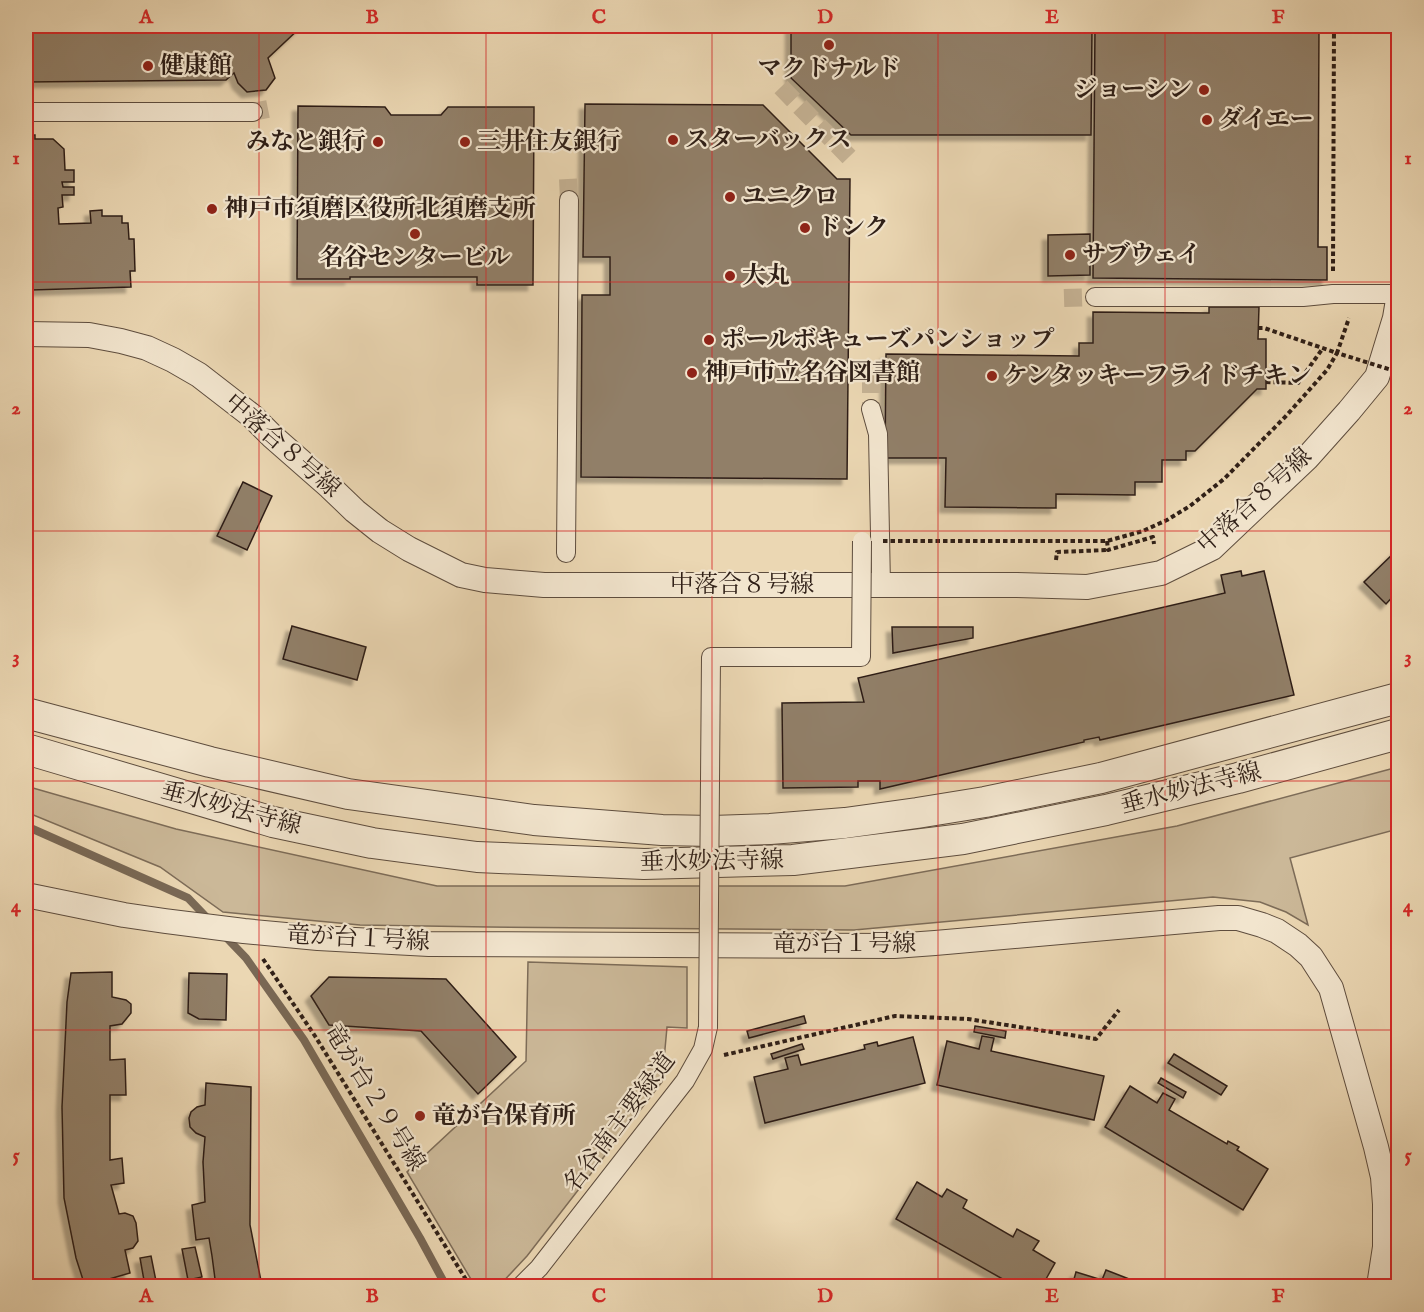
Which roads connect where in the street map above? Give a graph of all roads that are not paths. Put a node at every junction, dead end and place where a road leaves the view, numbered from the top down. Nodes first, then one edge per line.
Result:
1 (26, 112) edge
2 (253, 112) tunnel mouth
3 (569, 200) tunnel mouth
4 (1398, 294) edge
5 (1095, 297) tunnel mouth
6 (1398, 300) edge
7 (26, 334) edge
8 (871, 409) tunnel mouth
9 (862, 542) road end
10 (566, 553) dead end
11 (881, 585) junction
12 (1398, 698) edge
13 (26, 713) edge
14 (1398, 734) edge
15 (26, 749) edge
16 (26, 895) edge
17 (521, 1287) edge
18 (1378, 1287) edge

1 - 2 street
3 - 10 street
4 - 5 street
6 - 11 street, 中落合８号線
7 - 11 street, 中落合８号線
8 - 11 street
9 - 17 street, 名谷南主要緑道, bridge
12 - 13 street, 垂水妙法寺線
14 - 15 street, 垂水妙法寺線
16 - 18 street, 竜が台１号線

